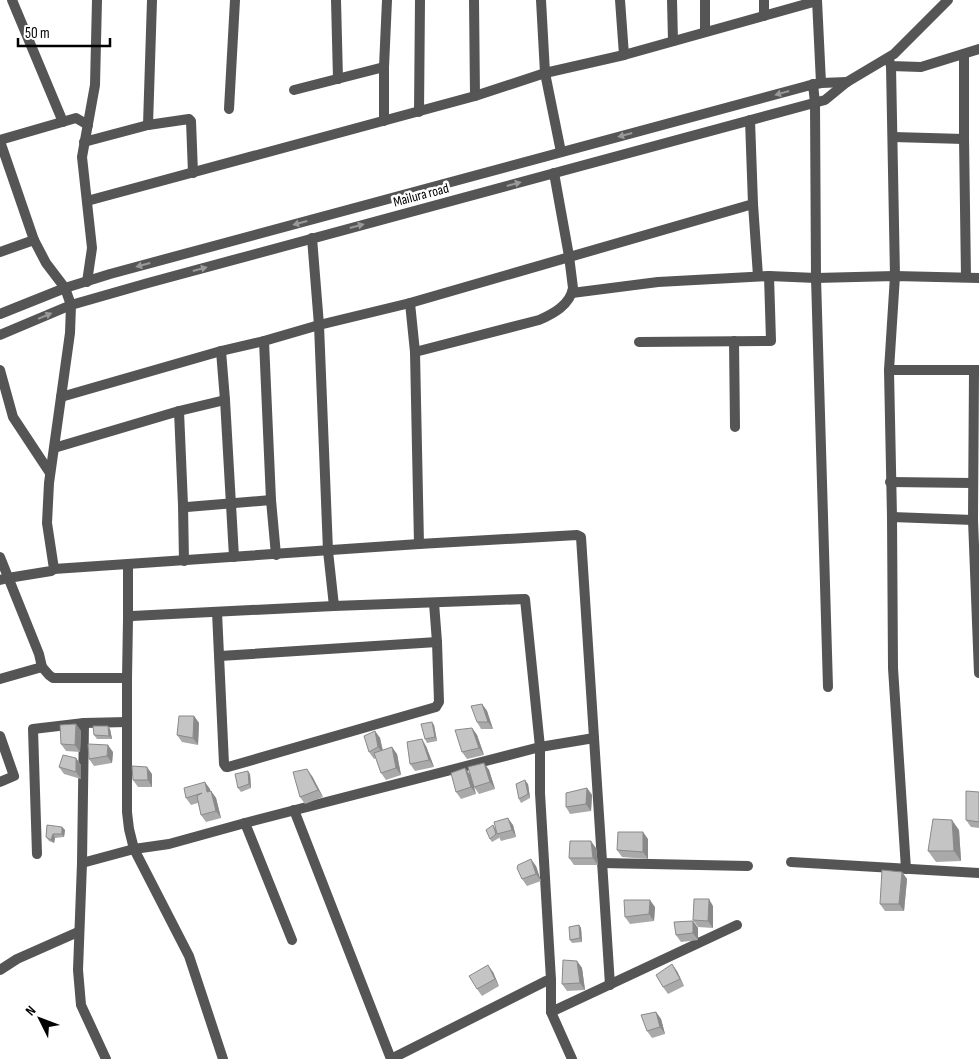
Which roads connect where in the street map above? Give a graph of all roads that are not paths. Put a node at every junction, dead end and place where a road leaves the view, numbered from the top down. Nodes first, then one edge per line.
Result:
1 (12, 0) edge
2 (97, 0) edge
3 (152, 0) edge
4 (235, 0) edge
5 (336, 0) edge
6 (387, 0) edge
7 (420, 0) edge
8 (474, 0) edge
9 (540, 0) edge
10 (620, 0) edge
11 (672, 0) edge
12 (705, 0) edge
13 (764, 0) edge
14 (817, 0) edge
15 (948, 0) edge
16 (764, 16) junction
17 (705, 32) junction
18 (673, 41) junction
19 (979, 49) edge
20 (964, 54) junction
21 (624, 55) junction
22 (890, 62) junction
23 (384, 67) junction
24 (545, 73) junction
25 (338, 78) junction
26 (847, 82) junction
27 (817, 84) junction
28 (294, 90) dead end
29 (475, 96) junction
30 (815, 102) junction
31 (229, 109) dead end
32 (419, 112) junction
33 (750, 120) junction
34 (384, 121) junction
35 (63, 122) junction
36 (88, 125) junction
37 (148, 125) junction
38 (893, 137) junction
39 (964, 139) junction
40 (0, 141) edge
41 (84, 142) junction
42 (562, 152) junction
43 (193, 173) junction
44 (554, 173) junction
45 (87, 201) junction
46 (753, 204) junction
47 (312, 238) junction
48 (34, 240) junction
49 (0, 252) edge
50 (569, 256) junction
51 (758, 276) junction
52 (769, 276) junction
53 (895, 276) junction
54 (966, 277) junction
55 (816, 278) junction
56 (979, 278) edge
57 (87, 282) junction
58 (65, 288) junction
59 (572, 293) junction
60 (410, 303) junction
61 (71, 305) junction
62 (0, 314) edge
63 (319, 325) junction
64 (0, 335) edge
65 (264, 341) junction
66 (734, 341) junction
67 (639, 342) dead end
68 (221, 351) junction
69 (415, 352) junction
70 (0, 370) edge
71 (889, 370) junction
72 (977, 370) edge
73 (61, 397) junction
74 (225, 400) junction
75 (179, 411) junction
76 (735, 427) dead end
77 (54, 448) junction
78 (976, 451) edge
79 (50, 473) junction
80 (890, 482) junction
81 (973, 483) junction
82 (271, 500) junction
83 (230, 503) junction
84 (184, 505) junction
85 (892, 518) junction
86 (973, 520) junction
87 (419, 544) junction
88 (328, 551) junction
89 (276, 555) junction
90 (0, 557) edge
91 (234, 557) junction
92 (184, 560) junction
93 (128, 564) junction
94 (54, 569) junction
95 (4, 579) edge
96 (434, 603) junction
97 (334, 606) junction
98 (217, 612) junction
99 (128, 619) junction
100 (437, 642) junction
101 (220, 656) junction
102 (42, 667) junction
103 (979, 673) edge
104 (126, 678) junction
105 (0, 679) edge
106 (828, 687) dead end
107 (127, 722) junction
108 (84, 723) junction
109 (0, 736) edge
110 (594, 738) junction
111 (540, 747) junction
112 (0, 782) edge
113 (294, 810) junction
114 (245, 823) junction
115 (134, 849) junction
116 (37, 854) dead end
117 (791, 862) dead end
118 (82, 863) junction
119 (602, 863) junction
120 (748, 866) dead end
121 (906, 869) junction
122 (979, 874) edge
123 (736, 924) dead end
124 (78, 932) junction
125 (292, 940) dead end
126 (0, 970) edge
127 (551, 980) junction
128 (610, 985) junction
129 (551, 1012) junction
130 (106, 1059) edge
131 (223, 1059) edge
132 (391, 1059) edge
133 (572, 1059) edge

1 - 35 street
2 - 36 street
3 - 37 street
4 - 31 street
5 - 25 street
6 - 23 street
7 - 32 street
8 - 29 street
9 - 24 street
10 - 21 street
11 - 18 street
12 - 17 street
13 - 16 street
14 - 16 street
14 - 27 street
15 - 22 street, Mailura road
16 - 17 street
17 - 18 street
18 - 21 street
19 - 20 street
20 - 22 street
20 - 39 street
21 - 24 street
22 - 26 street, Mailura road
22 - 38 street
23 - 25 street
23 - 34 street
24 - 29 street
24 - 42 street
25 - 28 street
26 - 27 street, Mailura road
26 - 30 street, Mailura road
27 - 30 street
27 -> 42 street, Mailura road
29 - 32 street
30 - 33 street, Mailura road
30 - 55 street
32 - 34 street
33 - 44 street, Mailura road
33 - 46 street
34 - 43 street
35 - 36 street
35 - 40 street
36 - 41 street
37 - 41 street
37 - 43 street
38 - 39 street
38 - 53 street
39 - 54 street
40 - 48 street
41 - 45 street
42 -> 57 street, Mailura road
43 - 45 street
47 -> 44 street, Mailura road
44 - 50 street
45 - 57 street
46 - 50 street
46 - 51 street
61 -> 47 street, Mailura road
47 - 63 street
48 - 49 street
48 - 58 street
50 - 59 street
50 - 60 street
51 - 52 street
51 - 59 street
52 - 55 street
52 - 66 street
53 - 54 street
53 - 55 street
53 - 71 street
54 - 56 street
55 - 106 street
57 - 58 street, Mailura road
58 - 61 street
58 - 62 street, Mailura road
59 - 69 street
60 - 63 street
60 - 69 street
64 -> 61 street, Mailura road
61 - 73 street
63 - 65 street
63 - 88 street
65 - 68 street
65 - 82 street
66 - 67 street
66 - 76 street
68 - 73 street
68 - 74 street
69 - 87 street
70 - 79 street
71 - 72 street
71 - 80 street
72 - 78 street
73 - 77 street
74 - 75 street
74 - 83 street
75 - 77 street
75 - 84 street
77 - 79 street
78 - 81 street
79 - 94 street
80 - 81 street
80 - 85 street
81 - 86 street
82 - 83 street
82 - 89 street
83 - 84 street
83 - 91 street
84 - 92 street
85 - 86 street
85 - 121 street
86 - 103 street
87 - 88 street
87 - 110 street
88 - 89 street
88 - 97 street
89 - 91 street
90 - 95 street
91 - 92 street
92 - 93 street
93 - 94 street
93 - 99 street
94 - 95 street
95 - 102 street
96 - 97 street
96 - 100 street
96 - 111 street
97 - 98 street
98 - 99 street
98 - 101 street
99 - 104 street
100 - 101 street
100 - 101 street
102 - 104 street
102 - 105 street
104 - 107 street
107 - 108 street
107 - 115 street
108 - 116 street
108 - 118 street
109 - 112 street
110 - 111 street
110 - 119 street
111 - 113 street
111 - 127 street
113 - 114 street
113 - 132 street
114 - 115 street
114 - 125 street
115 - 118 street
115 - 131 street
117 - 121 street
118 - 124 street
119 - 120 street
119 - 128 street
121 - 122 street
123 - 128 street
124 - 126 street
124 - 130 street
127 - 129 street
127 - 132 street
128 - 129 street
129 - 133 street

